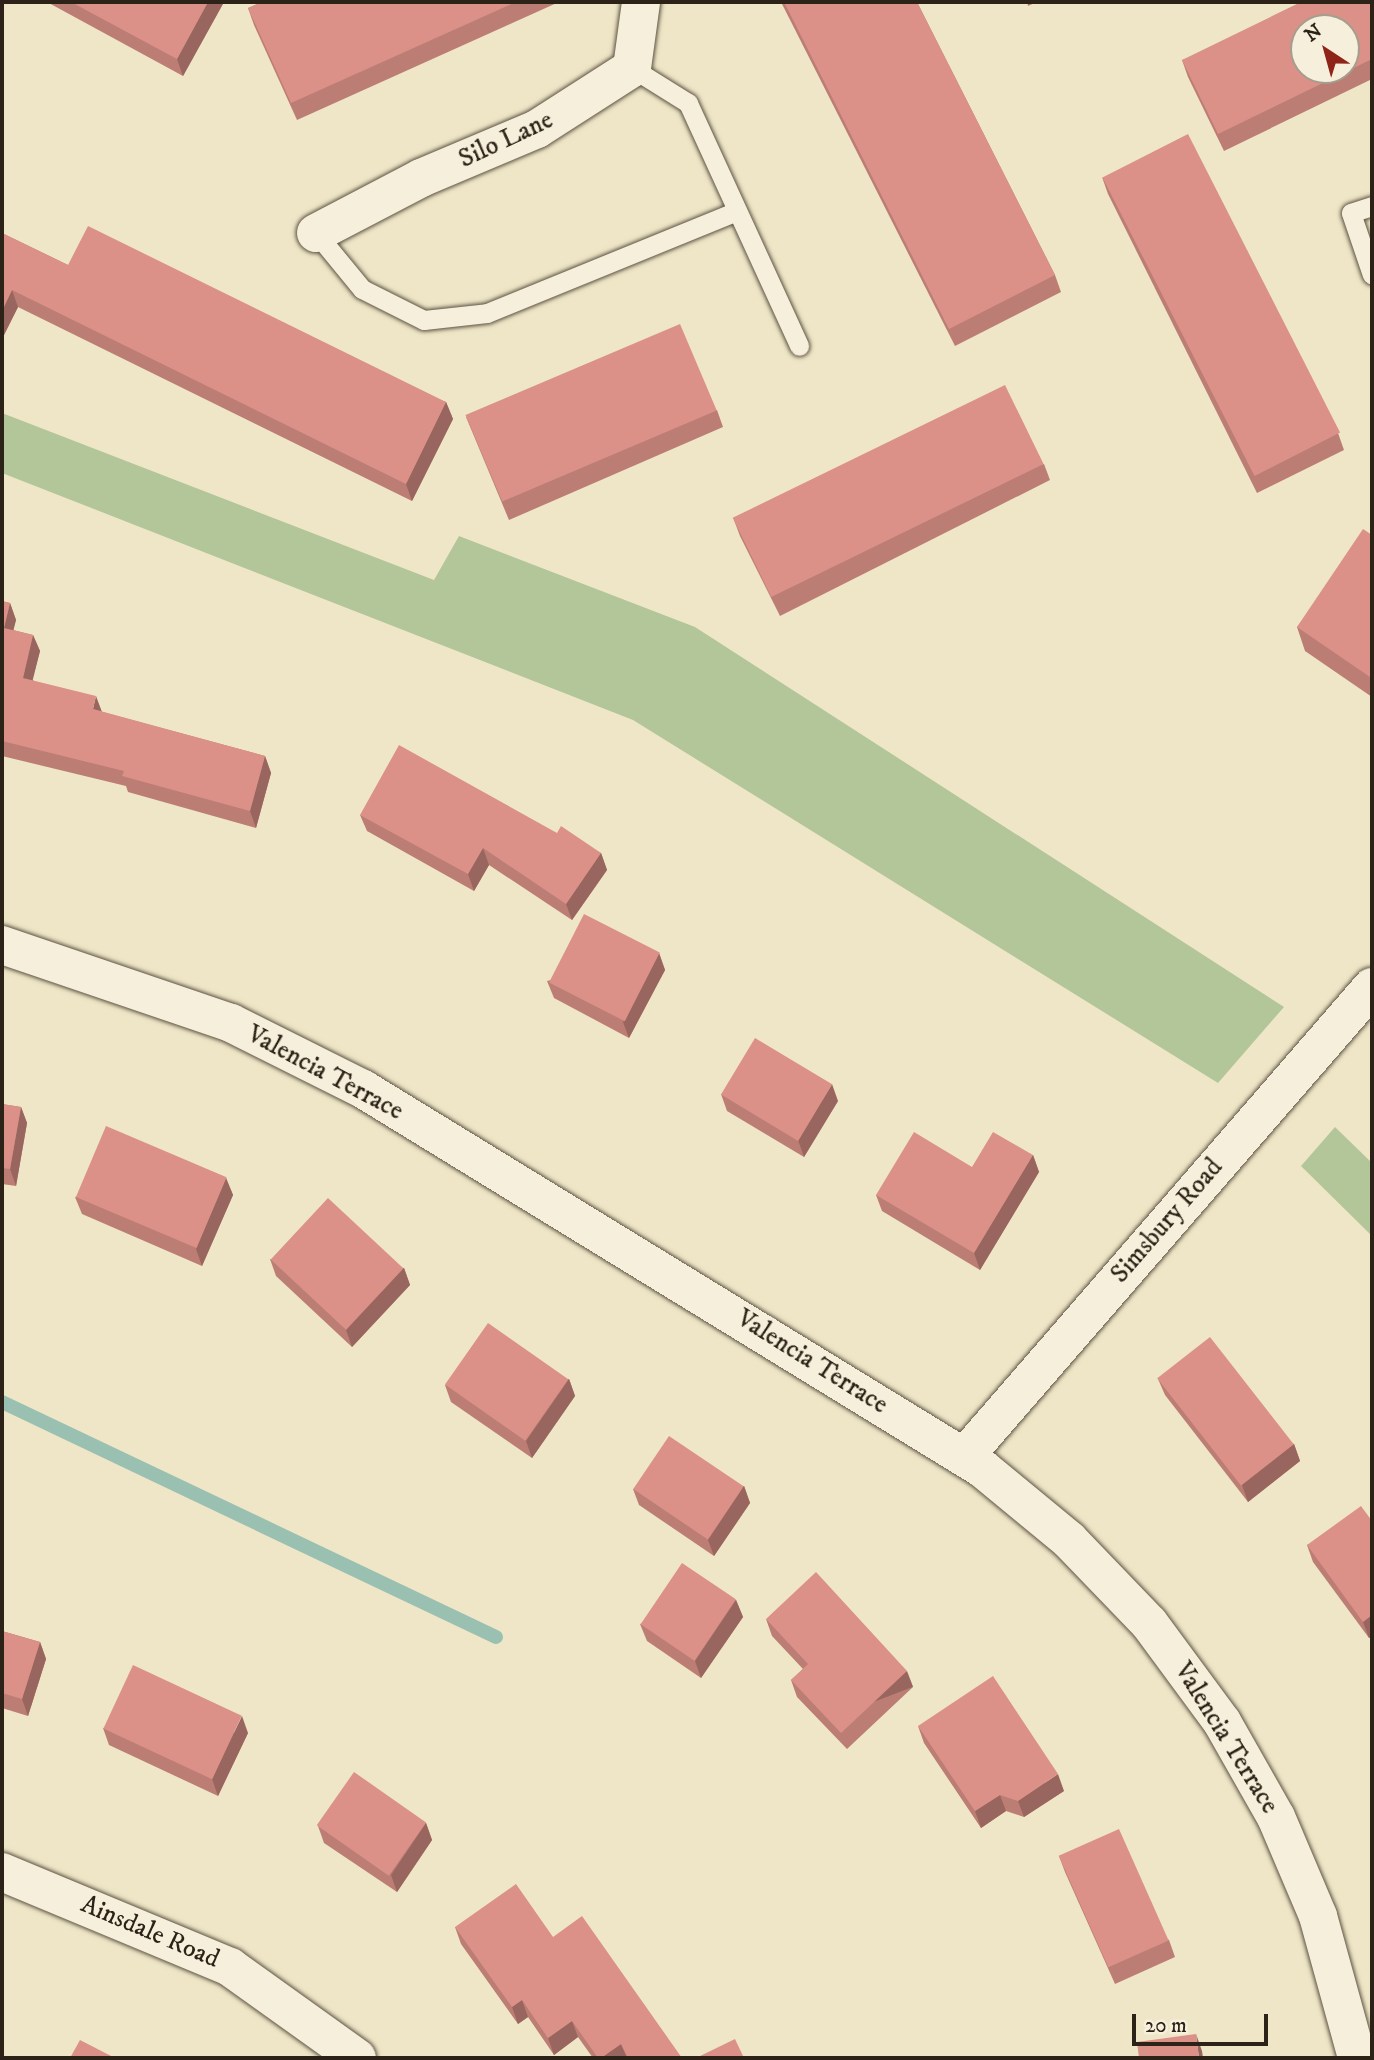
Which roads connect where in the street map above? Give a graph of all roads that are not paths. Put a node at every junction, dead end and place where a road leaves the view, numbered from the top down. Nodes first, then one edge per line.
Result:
1 (640, 2) edge
2 (632, 68) junction
3 (1372, 206) edge
4 (737, 211) junction
5 (316, 233) joint
6 (1372, 275) edge
7 (799, 346) dead end
8 (2, 945) edge
9 (1372, 987) edge
10 (965, 1456) junction
11 (2, 1872) edge
12 (357, 2058) edge
13 (1357, 2058) edge

1 - 2 street
2 - 4 lane
2 - 5 street, Silo Lane
3 - 6 lane
4 - 5 lane
4 - 7 lane
8 - 10 street, Valencia Terrace
9 - 10 street, Simsbury Road
10 - 13 street, Valencia Terrace
11 - 12 street, Ainsdale Road

